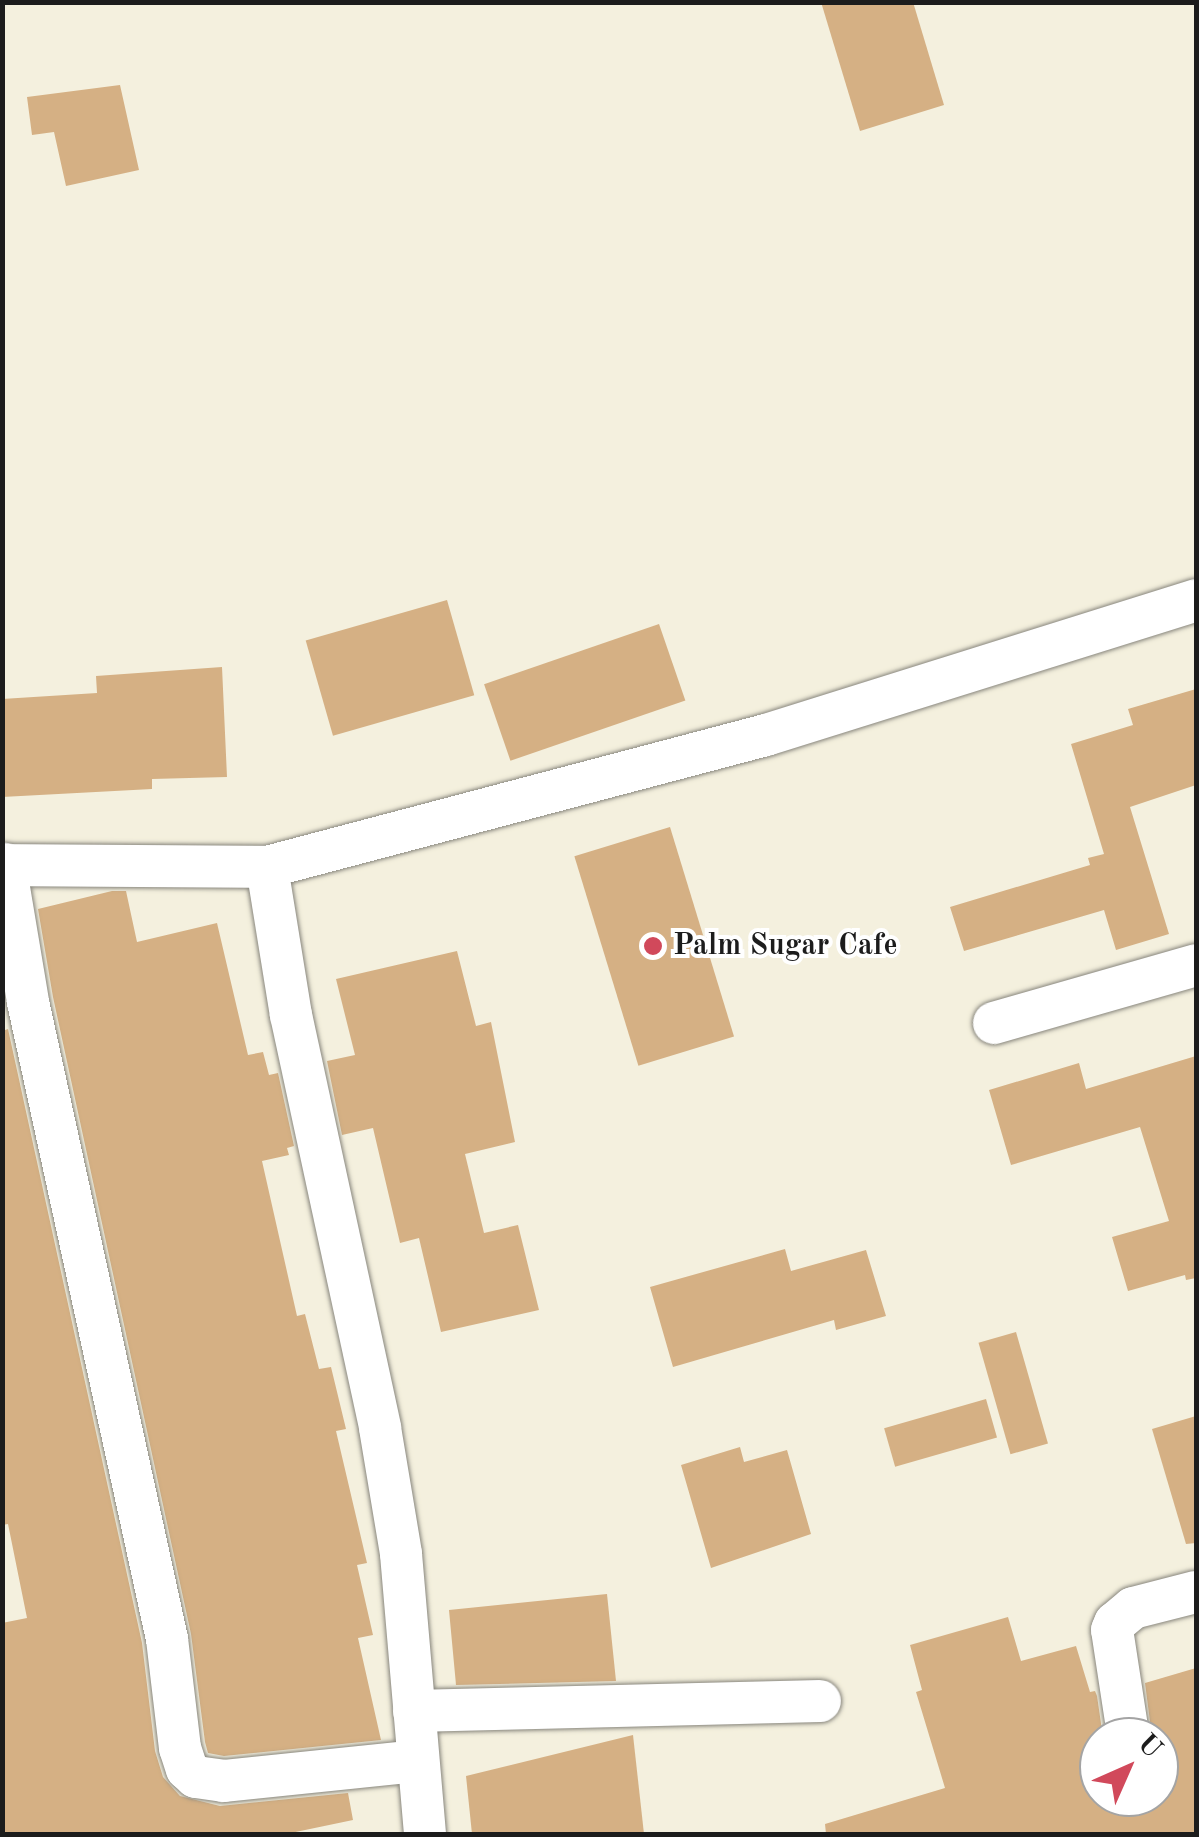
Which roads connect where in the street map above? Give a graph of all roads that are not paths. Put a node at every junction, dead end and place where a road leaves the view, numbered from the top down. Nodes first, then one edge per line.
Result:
1 (1196, 600) edge
2 (4, 864) edge
3 (267, 868) junction
4 (1196, 965) edge
5 (994, 1023) dead end
6 (1196, 1592) edge
7 (820, 1701) dead end
8 (414, 1712) junction
9 (1125, 1717) edge
10 (417, 1761) junction
11 (425, 1834) edge

1 - 3 street
2 - 3 street
2 - 10 street
3 - 8 street
4 - 5 street
6 - 9 street
7 - 8 street
8 - 10 street
10 - 11 street

